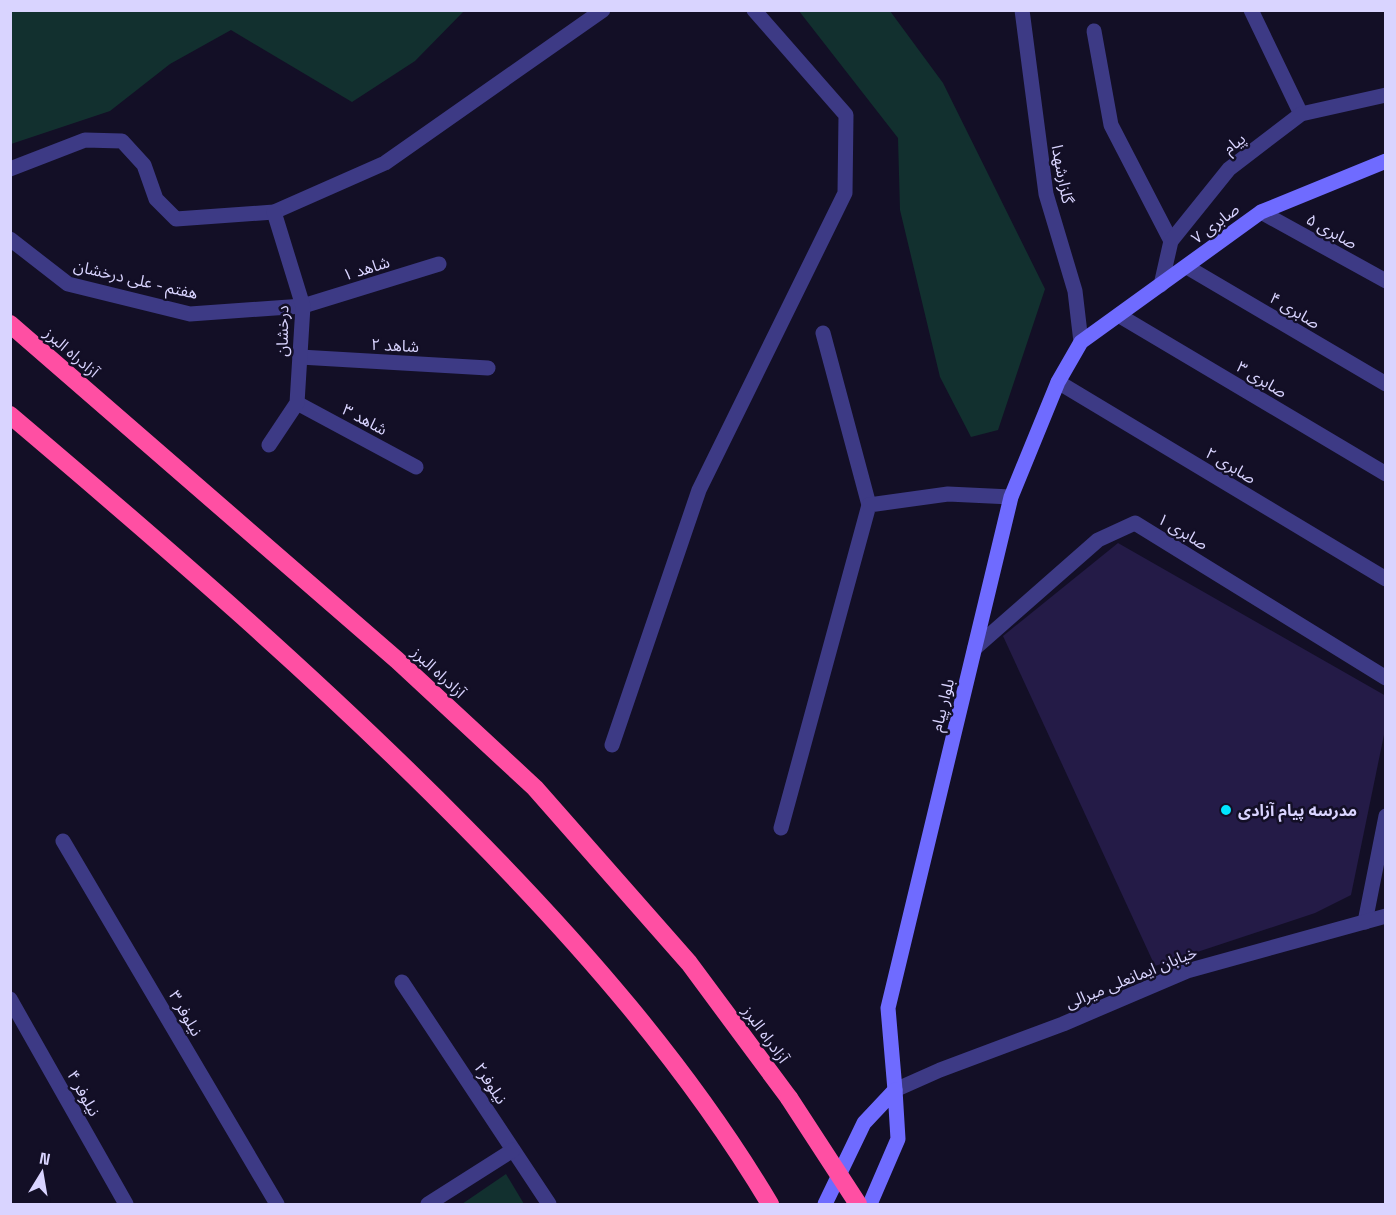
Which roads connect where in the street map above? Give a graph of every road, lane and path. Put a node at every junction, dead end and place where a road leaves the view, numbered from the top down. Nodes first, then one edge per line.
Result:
1 (603, 10) edge
2 (754, 10) edge
3 (1022, 10) edge
4 (1251, 10) edge
5 (1094, 31) dead end
6 (1386, 95) edge
7 (1301, 114) junction
8 (1386, 161) edge
9 (10, 169) edge
10 (274, 212) junction
11 (1261, 212) junction
12 (10, 239) edge
13 (1171, 242) junction
14 (439, 264) dead end
15 (1187, 267) junction
16 (1386, 281) edge
17 (1161, 285) junction
18 (303, 306) junction
19 (1120, 316) junction
20 (10, 324) edge
21 (823, 333) dead end
22 (1081, 342) junction
23 (300, 357) junction
24 (488, 368) dead end
25 (1058, 382) junction
26 (1386, 384) edge
27 (297, 403) junction
28 (10, 416) edge
29 (269, 445) dead end
30 (416, 467) dead end
31 (1386, 474) edge
32 (1011, 497) junction
33 (869, 505) junction
34 (1386, 579) edge
35 (975, 648) junction
36 (1386, 678) edge
37 (612, 745) dead end
38 (1386, 816) edge
39 (782, 828) dead end
40 (63, 841) dead end
41 (1386, 870) edge
42 (1372, 878) junction
43 (1386, 916) edge
44 (1365, 922) junction
45 (402, 982) dead end
46 (10, 999) edge
47 (895, 1090) junction
48 (513, 1150) junction
49 (126, 1204) edge
50 (277, 1204) edge
51 (429, 1204) edge
52 (549, 1204) edge
53 (770, 1204) edge
54 (825, 1204) edge
55 (858, 1204) edge
56 (870, 1204) edge

1 - 10 street
2 - 37 street
3 - 22 street, گلزارشهدا
4 - 7 street
5 - 13 street
6 - 7 street, پیام
7 - 13 street, پیام
8 - 11 street, صابری ۷
9 - 10 street
10 - 18 street, درخشان
11 - 15 street, صابری ۷
11 - 16 street, صابری ۵
12 - 18 street, هفتم - علی درخشان
13 - 17 street, پیام
14 - 18 street, شاهد ۱
15 - 17 street, صابری ۷
15 - 26 street, صابری ۴
17 - 19 street, صابری ۷
18 - 23 street, درخشان
19 - 22 street, صابری ۷
19 - 31 street, صابری ۳
20 - 55 highway, آزادراه البرز, bridge
21 - 33 street
22 - 25 street, بلوار پیام
23 - 24 street, شاهد ۲
23 - 27 street, درخشان
25 - 32 street, بلوار پیام
25 - 34 street, صابری ۲
27 - 29 street, درخشان
27 - 30 street, شاهد ۳
28 - 53 highway
32 - 33 street
32 - 35 street, بلوار پیام
33 - 39 street
35 - 36 street, صابری ۱
35 - 47 street, بلوار پیام
38 - 42 street
40 - 50 street, نیلوفر ۳
41 - 42 street
42 - 44 street
43 - 44 street, خیابان ایمانعلی میرالی
44 - 47 street, خیابان ایمانعلی میرالی
45 - 48 street, ۲نیلوفر
46 - 49 street, نیلوفر ۴
47 - 54 street
47 - 56 street, بلوار پیام
48 - 51 street
48 - 52 street, ۲نیلوفر

